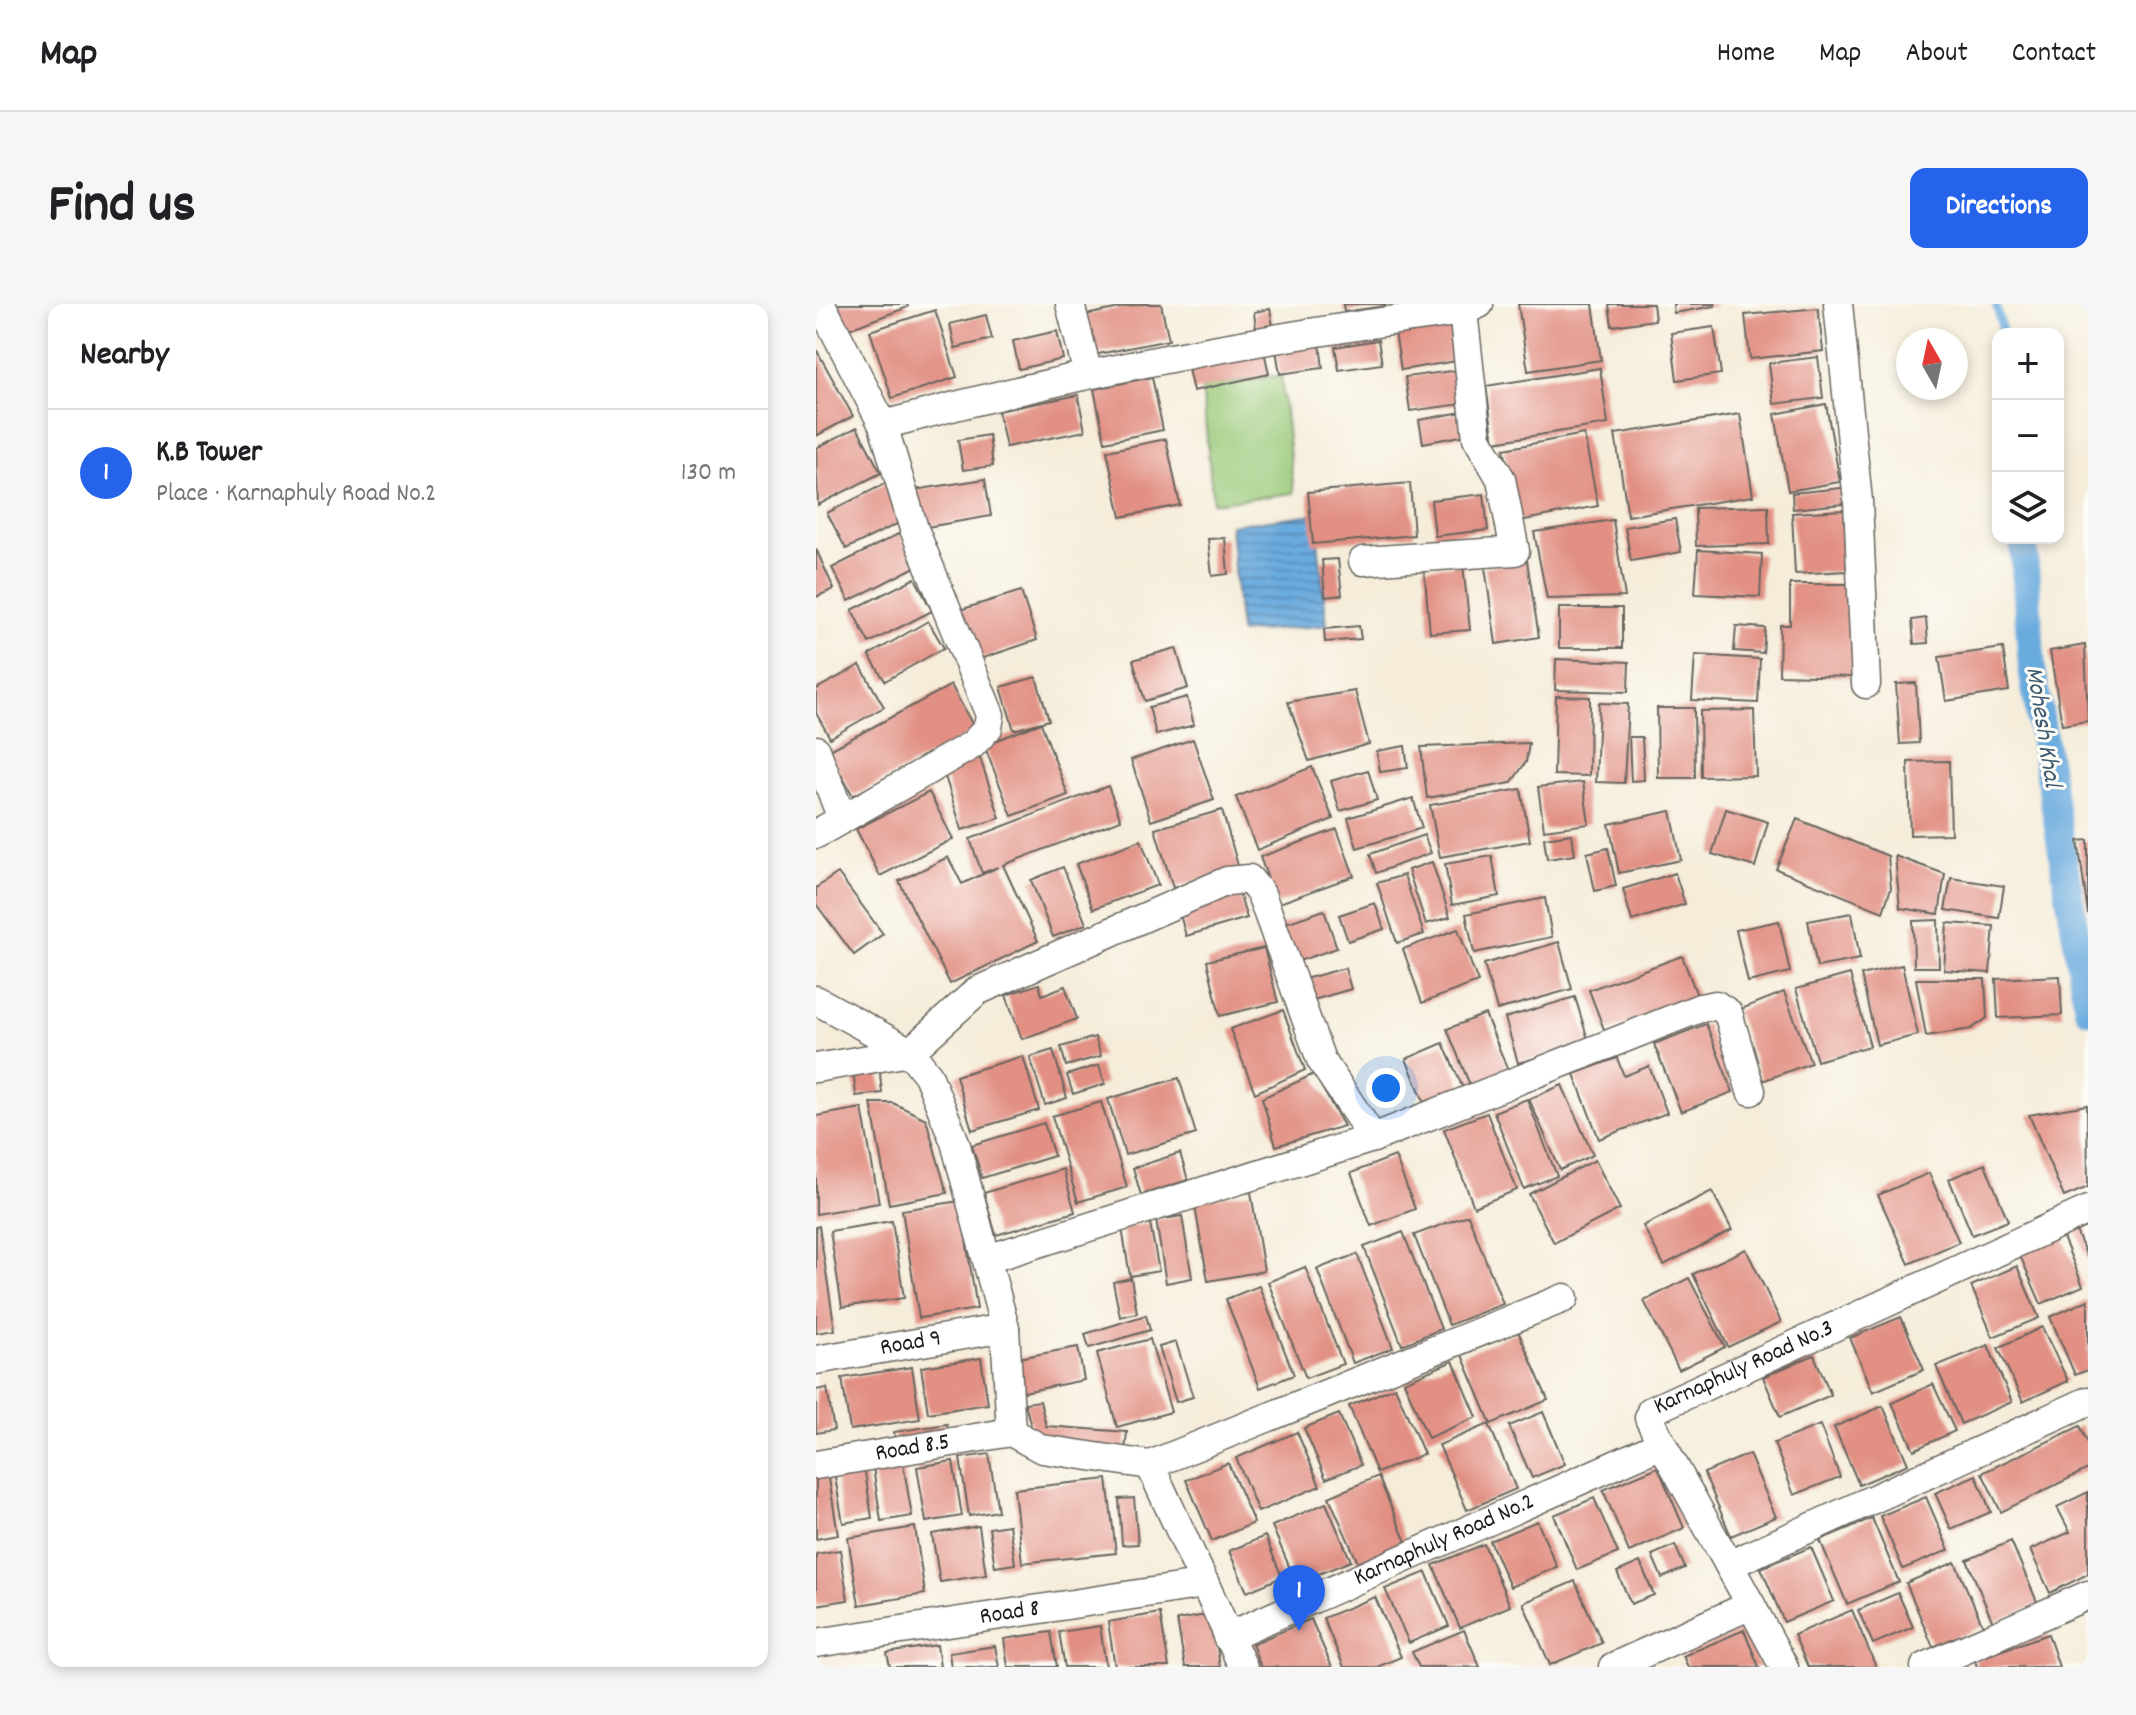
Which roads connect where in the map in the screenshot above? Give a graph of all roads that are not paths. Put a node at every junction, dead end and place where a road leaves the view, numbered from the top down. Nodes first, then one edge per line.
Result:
1 (821, 304) edge
2 (1070, 304) edge
3 (1838, 304) edge
4 (1468, 306) edge
5 (1088, 374) junction
6 (883, 425) junction
7 (1363, 561) dead end
8 (1866, 684) dead end
9 (816, 750) edge
10 (842, 819) junction
11 (816, 834) edge
12 (816, 1000) edge
13 (910, 1052) junction
14 (816, 1068) edge
15 (1751, 1091) dead end
16 (1373, 1138) junction
17 (2088, 1210) edge
18 (987, 1259) junction
19 (1564, 1298) dead end
20 (1005, 1328) junction
21 (816, 1360) edge
22 (2088, 1401) edge
23 (1011, 1432) junction
24 (1662, 1444) junction
25 (816, 1465) edge
26 (1150, 1465) junction
27 (1729, 1565) junction
28 (1205, 1584) junction
29 (2088, 1595) edge
30 (1751, 1605) junction
31 (1227, 1637) junction
32 (816, 1643) edge
33 (1243, 1667) edge
34 (1613, 1667) edge
35 (1784, 1667) edge
36 (1925, 1667) edge

1 - 6 street
2 - 5 street
3 - 8 street
4 - 5 street
4 - 7 street
5 - 6 street
6 - 10 street
9 - 10 street
10 - 11 street
12 - 13 street
13 - 14 street
13 - 16 street
13 - 18 street
15 - 16 street
16 - 18 street
17 - 24 street, Karnaphuly Road No.3
18 - 20 street
19 - 26 street
20 - 21 street, Road 9
20 - 23 street
22 - 27 street
23 - 25 street, Road 8.5
23 - 26 street
24 - 27 street, Karnaphuly Road No.3
24 - 31 street, Karnaphuly Road No.2
26 - 28 street
27 - 30 street, Karnaphuly Road No.3
28 - 31 street
28 - 32 street, Road 8
29 - 36 street
30 - 34 street
30 - 35 street, Karnaphuly Road No.3
31 - 33 street

